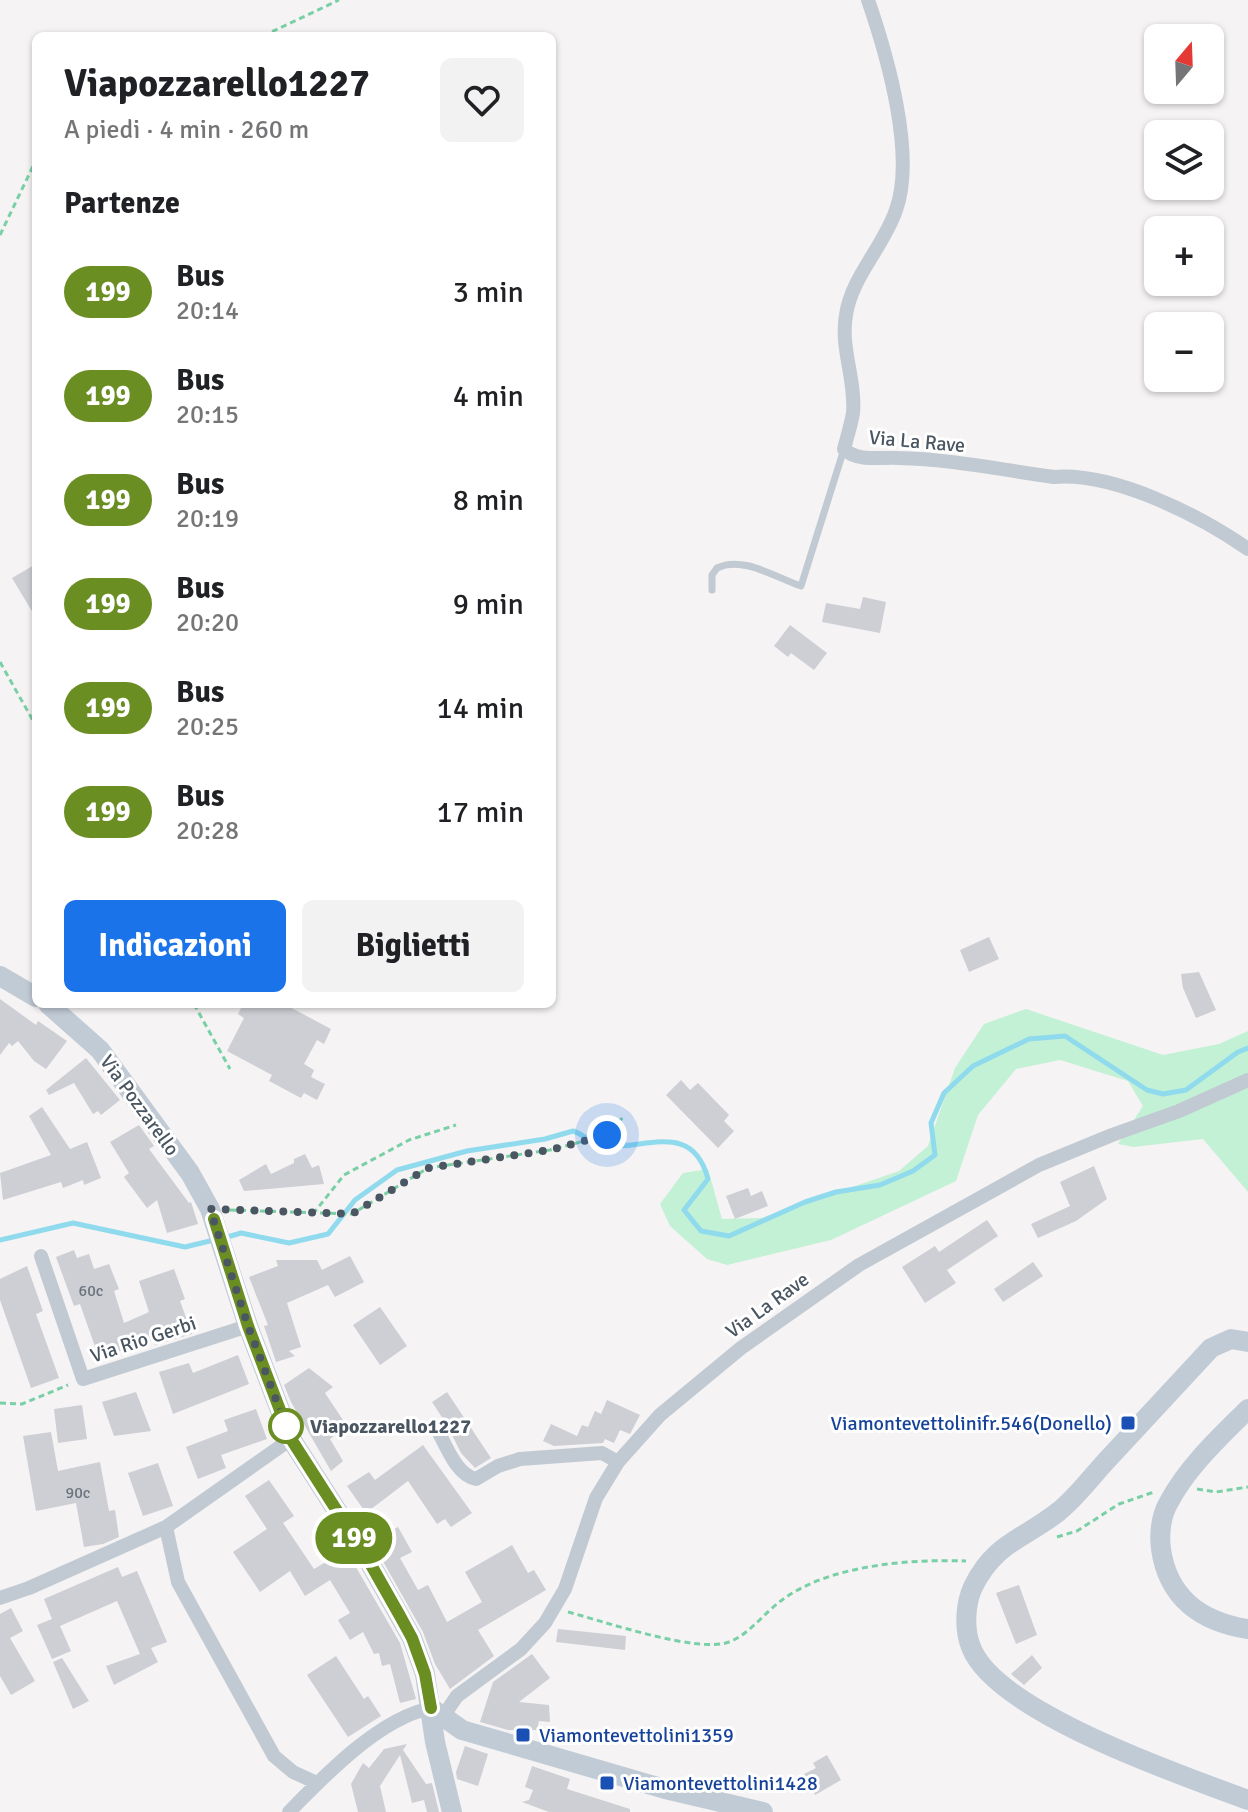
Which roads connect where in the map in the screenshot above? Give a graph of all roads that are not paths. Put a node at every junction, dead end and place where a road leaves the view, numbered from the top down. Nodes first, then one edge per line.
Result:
1 (868, 0) edge
2 (844, 449) junction
3 (1248, 549) edge
4 (712, 590) dead end
5 (0, 976) edge
6 (32, 995) edge
7 (53, 1008) edge
8 (1248, 1080) edge
9 (41, 1256) dead end
10 (248, 1326) junction
11 (1248, 1342) edge
12 (1248, 1409) edge
13 (437, 1429) dead end
14 (291, 1439) junction
15 (618, 1462) junction
16 (166, 1527) junction
17 (0, 1598) edge
18 (1248, 1629) edge
19 (438, 1712) junction
20 (317, 1783) junction
21 (1248, 1800) edge
22 (289, 1812) edge
23 (452, 1812) edge
24 (763, 1812) edge

1 - 2 street, Via La Rave
2 - 3 street, Via La Rave
2 - 4 lane
5 - 6 street
7 - 10 street, Via Pozzarello
8 - 15 street, Via La Rave
9 - 10 street, Via Rio Gerbi
10 - 14 street, Via Pozzarello
11 - 21 street
12 - 18 street
13 - 15 street
14 - 16 street
14 - 19 street, Via Pozzarello
15 - 19 street, Via La Rave
16 - 17 street
16 - 20 street
19 - 20 street
19 - 23 street, Via Pozzarello
19 - 24 street
20 - 22 street

